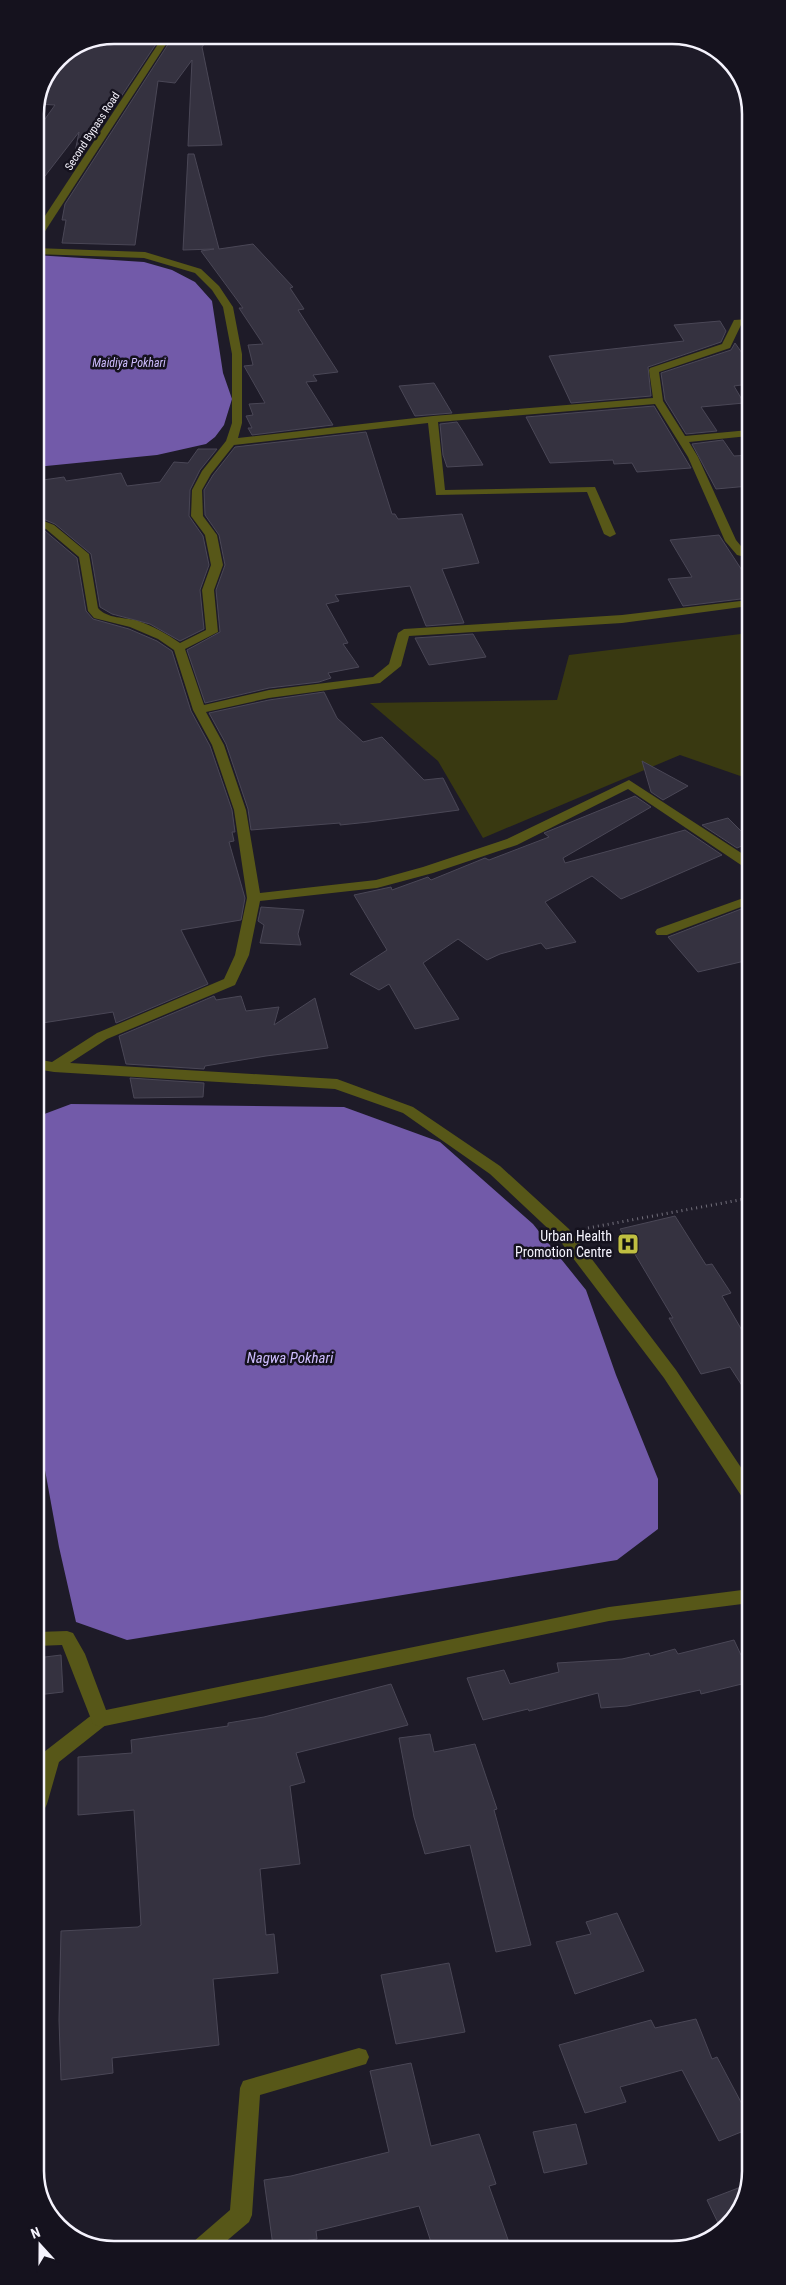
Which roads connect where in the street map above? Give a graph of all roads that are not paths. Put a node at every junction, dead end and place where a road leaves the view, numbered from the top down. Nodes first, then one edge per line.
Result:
1 (162, 44) edge
2 (44, 226) edge
3 (44, 251) edge
4 (742, 322) edge
5 (658, 401) junction
6 (432, 419) junction
7 (742, 434) edge
8 (682, 439) junction
9 (231, 442) junction
10 (44, 526) edge
11 (610, 534) dead end
12 (742, 553) edge
13 (742, 604) edge
14 (179, 648) junction
15 (199, 710) junction
16 (742, 853) edge
17 (254, 898) junction
18 (742, 903) edge
19 (662, 932) dead end
20 (44, 1065) edge
21 (54, 1067) junction
22 (742, 1483) edge
23 (742, 1597) edge
24 (44, 1640) edge
25 (100, 1719) junction
26 (44, 1781) edge
27 (359, 2057) dead end
28 (210, 2241) edge

1 - 2 street, Second Bypass Road
3 - 9 street
4 - 5 street
5 - 6 street
5 - 8 street
6 - 9 street
6 - 11 street
7 - 8 street
8 - 12 street
9 - 14 street
10 - 14 street
13 - 15 street
14 - 15 street
15 - 17 street
16 - 17 street
17 - 21 street
18 - 19 street
20 - 21 street
21 - 22 street
23 - 25 street
24 - 25 street
25 - 26 street
27 - 28 street

